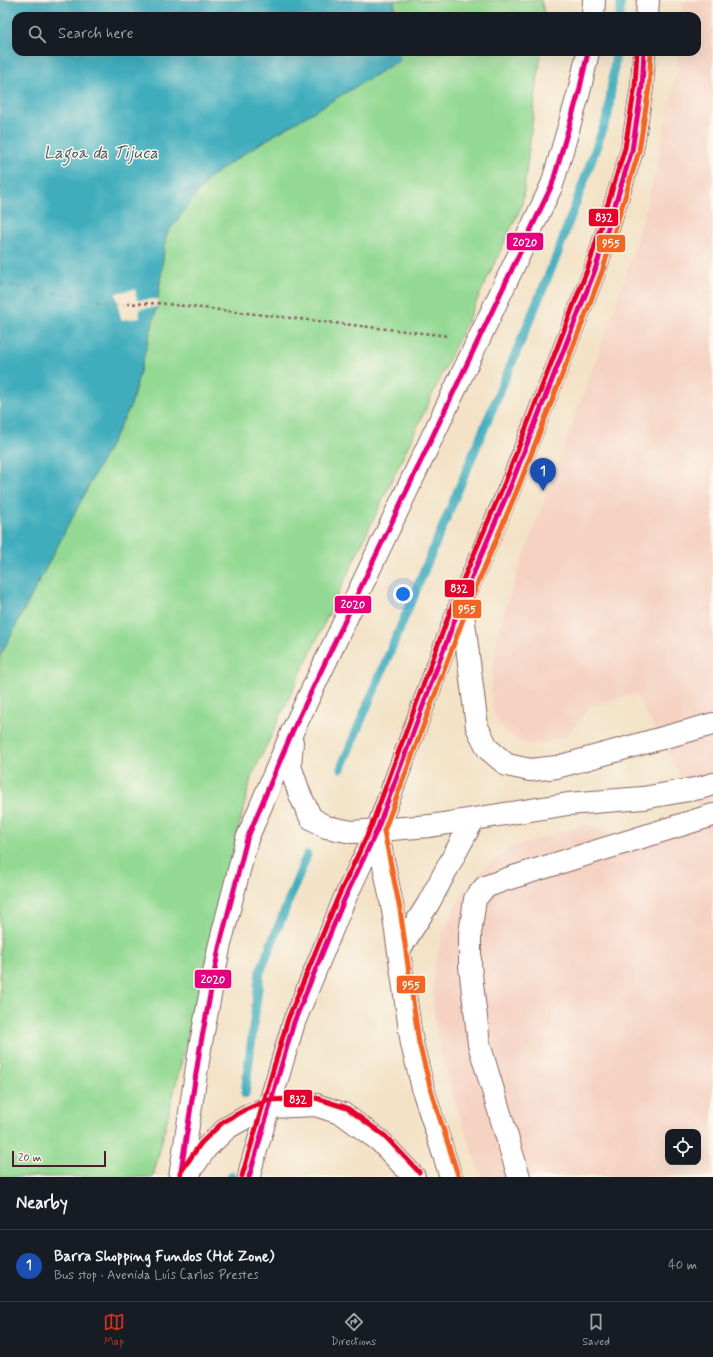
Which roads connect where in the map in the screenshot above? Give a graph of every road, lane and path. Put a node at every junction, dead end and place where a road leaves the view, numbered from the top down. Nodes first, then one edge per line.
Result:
1 (594, 0) edge
2 (593, 12) edge
3 (587, 56) edge
4 (644, 56) edge
5 (127, 304) dead end
6 (479, 339) junction
7 (462, 603) junction
8 (713, 724) edge
9 (293, 730) junction
10 (713, 784) edge
11 (713, 815) edge
12 (472, 820) junction
13 (377, 830) junction
14 (399, 950) junction
15 (269, 1107) junction
16 (180, 1177) edge
17 (186, 1177) edge
18 (249, 1177) edge
19 (414, 1177) edge
20 (451, 1177) edge
21 (519, 1177) edge

1 - 2 street
3 - 6 street
4 - 7 street
5 - 6 path
6 - 9 street
7 - 8 street
7 - 13 street
9 - 13 street
9 - 16 street
10 - 12 street
11 - 21 street
12 - 13 street
12 - 14 street
13 - 14 street
13 - 15 street
14 - 20 street
15 - 17 street
15 - 18 street
15 - 19 street

